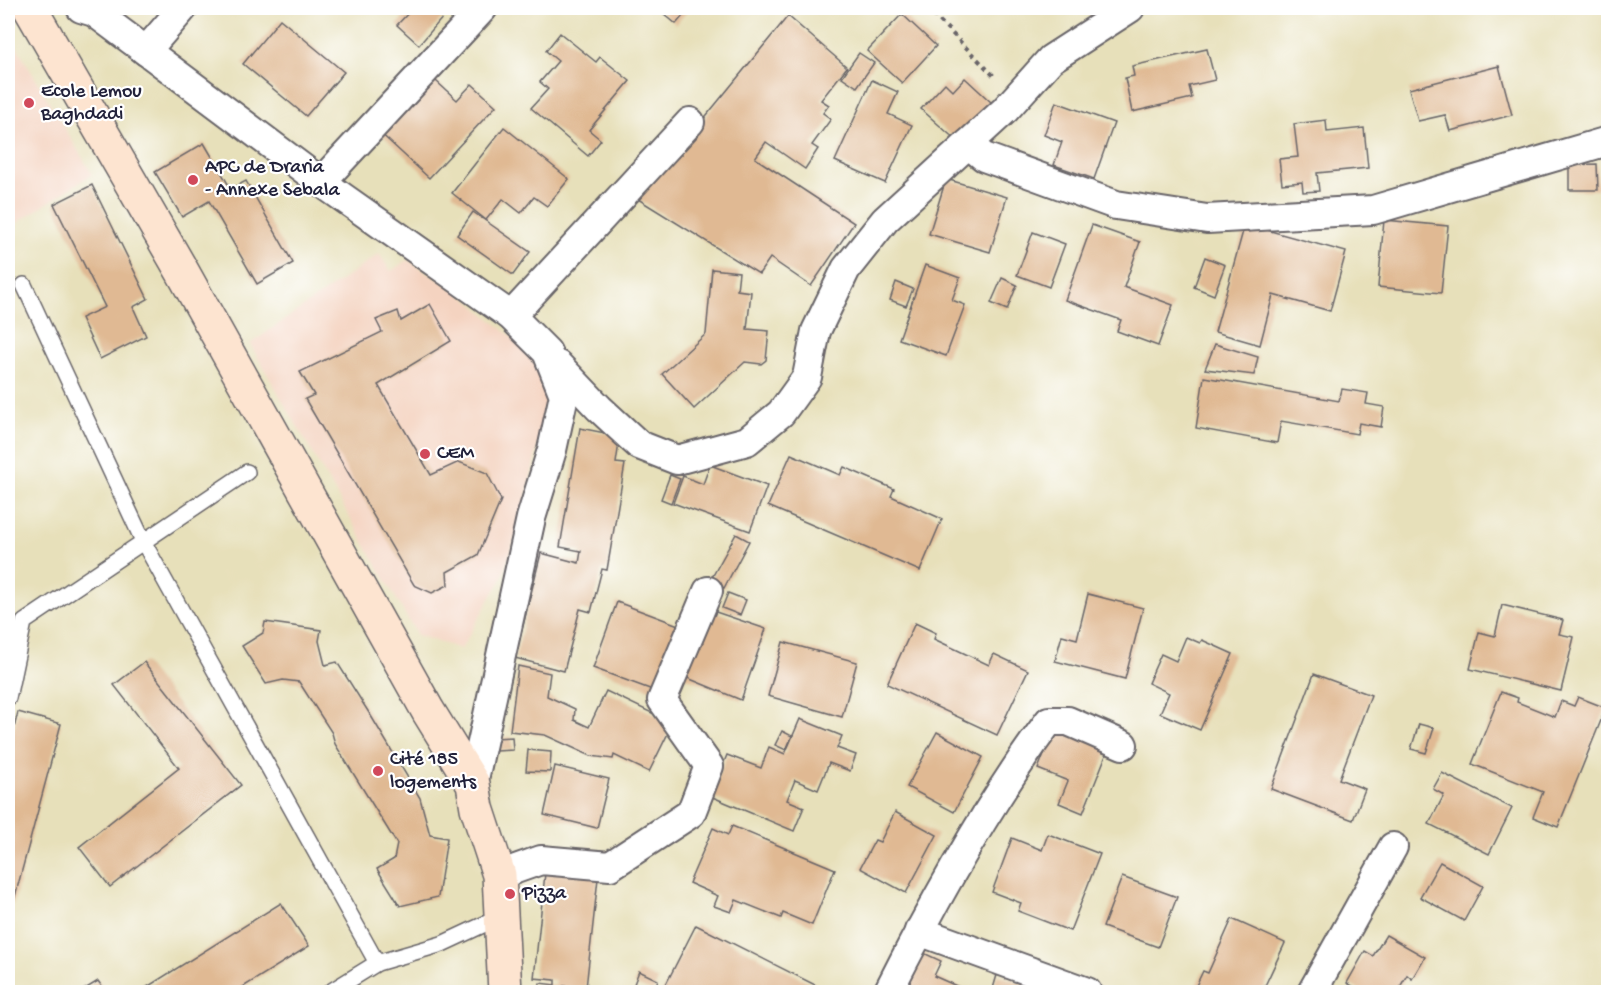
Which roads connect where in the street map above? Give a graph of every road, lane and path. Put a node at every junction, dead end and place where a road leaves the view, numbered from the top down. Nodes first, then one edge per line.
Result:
1 (81, 8) edge
2 (183, 8) edge
3 (483, 8) edge
4 (927, 8) edge
5 (1130, 8) edge
6 (37, 9) edge
7 (146, 51) junction
8 (1005, 110) junction
9 (690, 122) dead end
10 (1608, 141) edge
11 (968, 144) junction
12 (321, 182) junction
13 (24, 285) dead end
14 (511, 316) junction
15 (547, 352) junction
16 (247, 472) dead end
17 (144, 543) junction
18 (708, 591) dead end
19 (8, 698) edge
20 (1123, 745) dead end
21 (473, 784) junction
22 (1393, 847) dead end
23 (499, 875) junction
24 (502, 916) junction
25 (919, 931) junction
26 (376, 963) junction
27 (330, 993) edge
28 (505, 993) edge
29 (888, 993) edge
30 (1087, 993) edge
31 (1312, 993) edge

1 - 7 street
2 - 7 street
3 - 12 street
4 - 8 path
5 - 8 street
6 - 21 main road
7 - 12 street
8 - 11 street
9 - 14 street
10 - 11 street
11 - 15 street
12 - 14 street
13 - 17 lane
14 - 15 street
15 - 21 street
16 - 17 lane
17 - 19 lane
17 - 26 lane
18 - 23 street
20 - 25 street
21 - 23 main road
22 - 31 street
23 - 24 main road
24 - 26 lane
24 - 28 main road
25 - 29 street
25 - 30 street
26 - 27 lane

